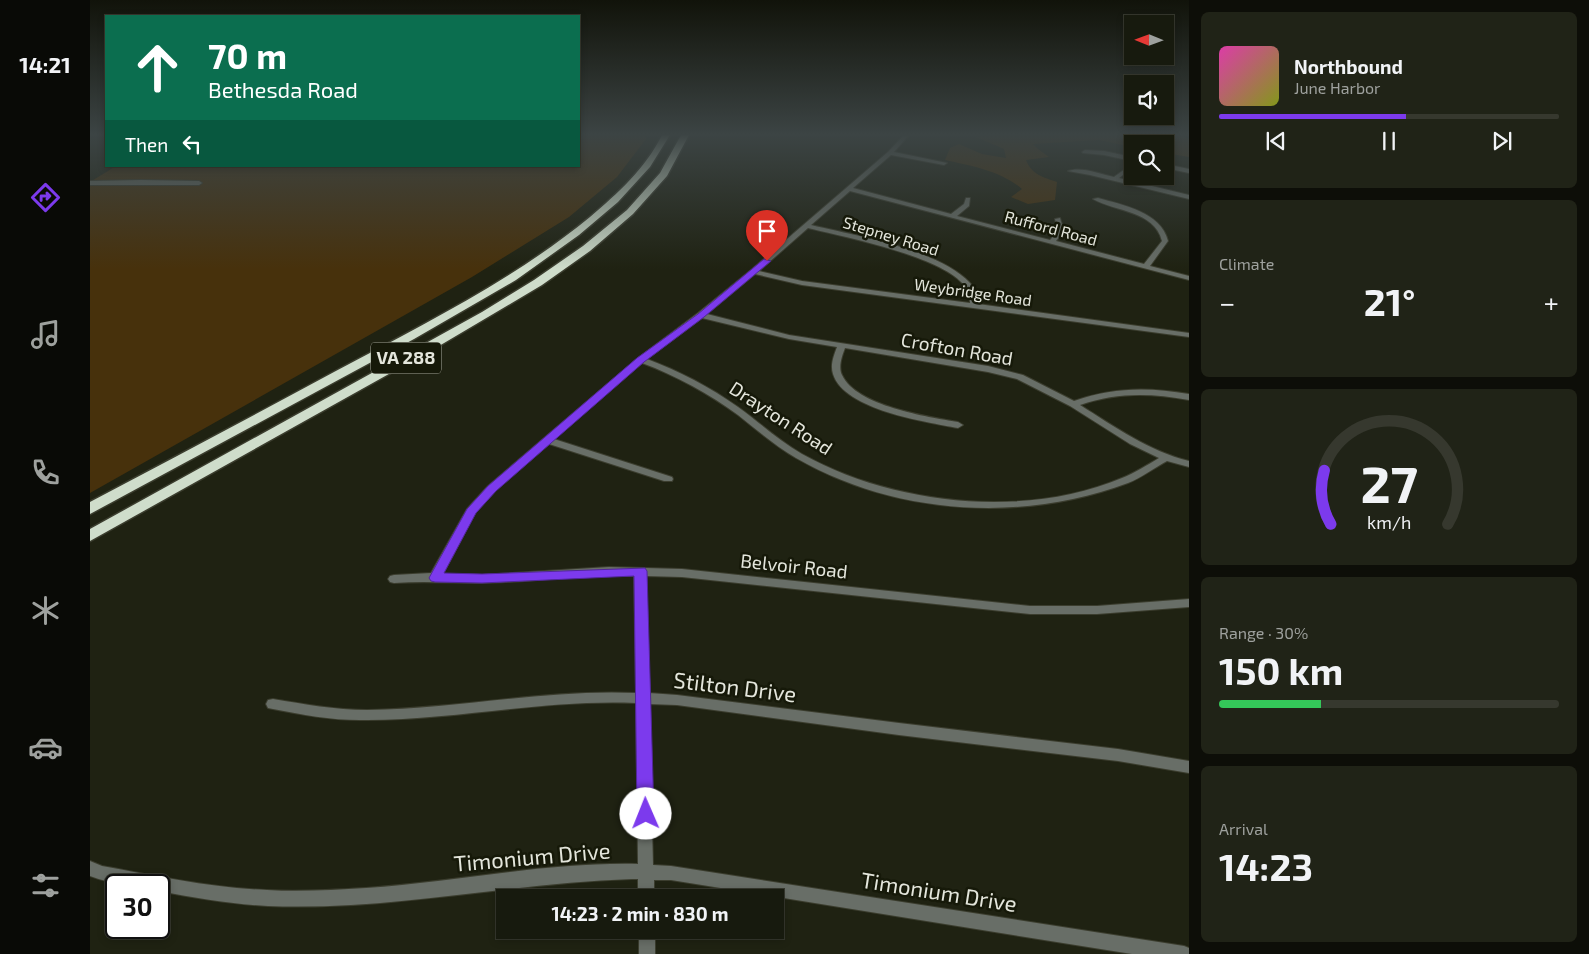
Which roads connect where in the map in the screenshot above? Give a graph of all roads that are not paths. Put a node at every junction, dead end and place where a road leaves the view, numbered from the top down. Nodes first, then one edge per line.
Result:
1 (635, 180) edge
2 (659, 180) edge
3 (859, 180) edge
4 (1117, 180) edge
5 (90, 183) edge
6 (199, 183) dead end
7 (848, 189) junction
8 (1189, 197) edge
9 (968, 199) dead end
10 (1096, 199) dead end
11 (953, 216) junction
12 (1058, 219) dead end
13 (807, 226) junction
14 (1052, 242) junction
15 (1146, 267) junction
16 (754, 272) junction
17 (1189, 278) edge
18 (974, 306) junction
19 (701, 316) junction
20 (1189, 335) edge
21 (841, 346) junction
22 (641, 360) junction
23 (1189, 397) edge
24 (1073, 404) junction
25 (958, 425) dead end
26 (548, 440) junction
27 (1166, 458) junction
28 (1189, 464) edge
29 (668, 479) dead end
30 (90, 509) edge
31 (90, 536) edge
32 (640, 571) junction
33 (435, 578) junction
34 (394, 579) dead end
35 (1189, 603) edge
36 (644, 698) junction
37 (273, 704) dead end
38 (1189, 767) edge
39 (90, 868) edge
40 (646, 872) junction
41 (646, 889) edge
42 (647, 939) edge
43 (647, 954) edge
44 (1184, 954) edge

1 - 30 highway, VA 288
2 - 31 highway, VA 288
3 - 7 street
4 - 8 street
5 - 6 street
7 - 11 street, Rufford Road
7 - 13 street
9 - 11 street
10 - 15 street
11 - 14 street, Rufford Road
12 - 14 street
13 - 16 street
13 - 18 street, Stepney Road
14 - 15 street, Rufford Road
15 - 17 street, Rufford Road
16 - 18 street, Weybridge Road
16 - 19 street
18 - 20 street, Weybridge Road
19 - 21 street, Crofton Road
19 - 22 street
21 - 24 street, Crofton Road
21 - 25 street
22 - 26 street
22 - 27 street, Drayton Road
23 - 24 street
24 - 27 street, Crofton Road
26 - 29 street
26 - 33 street
27 - 28 street, Crofton Road
32 - 33 street, Belvoir Road
32 - 35 street, Belvoir Road
32 - 36 street
33 - 34 street, Belvoir Road
36 - 37 street, Stilton Drive
36 - 38 street, Stilton Drive
36 - 40 street
39 - 40 street, Timonium Drive
40 - 41 street
40 - 44 street, Timonium Drive
42 - 43 street

